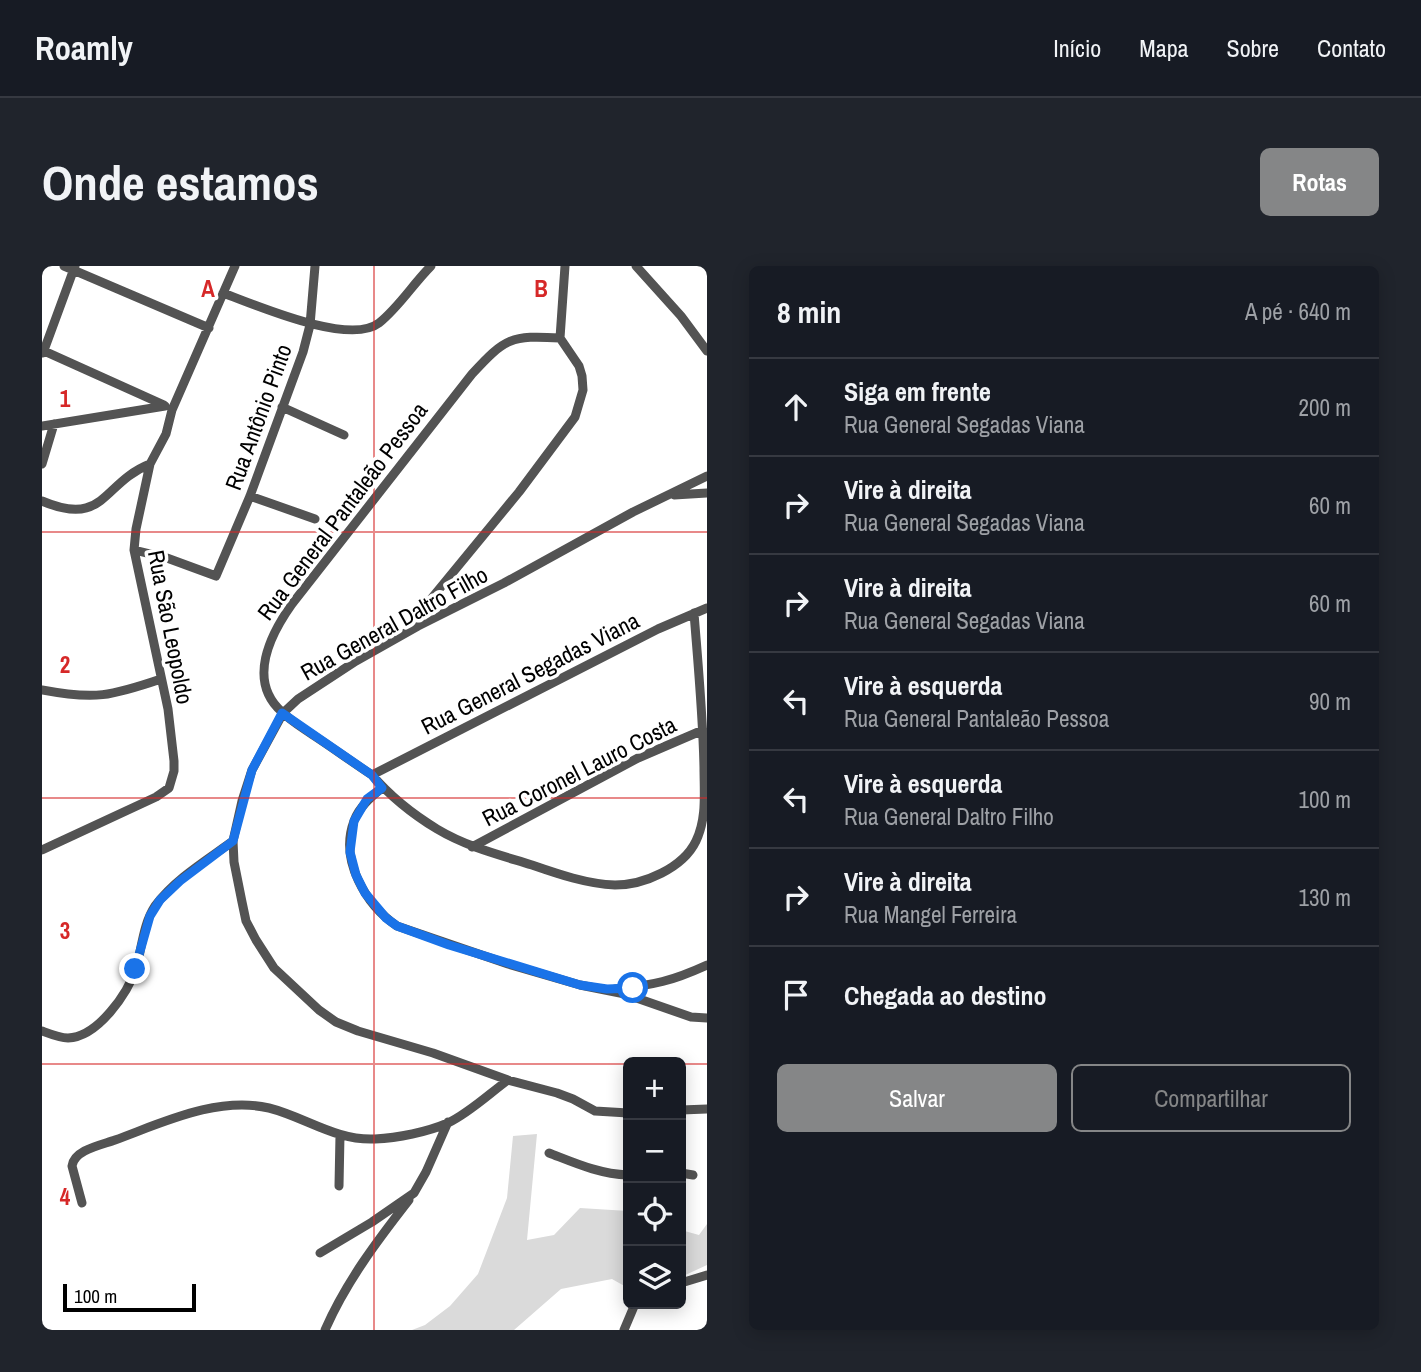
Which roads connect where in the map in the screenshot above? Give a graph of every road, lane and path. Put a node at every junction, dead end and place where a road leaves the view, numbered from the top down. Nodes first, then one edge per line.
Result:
1 (235, 266) edge
2 (315, 266) edge
3 (431, 266) edge
4 (565, 266) edge
5 (636, 266) edge
6 (71, 267) edge
7 (223, 293) junction
8 (310, 325) junction
9 (209, 327) junction
10 (561, 338) junction
11 (707, 351) edge
12 (43, 352) edge
13 (168, 407) junction
14 (282, 407) junction
15 (54, 424) junction
16 (42, 426) edge
17 (344, 435) dead end
18 (42, 464) edge
19 (150, 464) junction
20 (707, 476) edge
21 (707, 493) edge
22 (250, 496) junction
23 (666, 496) junction
24 (42, 501) edge
25 (315, 519) dead end
26 (134, 550) junction
27 (707, 608) edge
28 (694, 613) junction
29 (418, 626) junction
30 (161, 679) junction
31 (42, 690) edge
32 (282, 713) junction
33 (704, 730) junction
34 (372, 775) junction
35 (382, 788) junction
36 (233, 841) junction
37 (472, 847) junction
38 (42, 850) edge
39 (707, 965) edge
40 (607, 989) junction
41 (707, 1018) edge
42 (42, 1031) edge
43 (509, 1080) junction
44 (707, 1109) edge
45 (686, 1110) edge
46 (623, 1113) edge
47 (448, 1122) junction
48 (340, 1135) junction
49 (549, 1153) dead end
50 (686, 1174) edge
51 (623, 1175) edge
52 (693, 1175) dead end
53 (339, 1186) dead end
54 (414, 1193) junction
55 (82, 1203) dead end
56 (320, 1253) dead end
57 (707, 1275) edge
58 (686, 1281) edge
59 (633, 1309) edge
60 (325, 1330) edge
61 (624, 1330) edge

1 - 7 street, Rua São Leopoldo
2 - 8 street, Rua Antônio Pinto
3 - 8 street
4 - 10 street
5 - 11 street
6 - 9 street
6 - 12 street
7 - 8 street
7 - 9 street, Rua São Leopoldo
8 - 14 street, Rua Antônio Pinto
9 - 13 street, Rua São Leopoldo
10 - 29 street
10 - 32 street, Rua General Pantaleão Pessoa
12 - 13 street
13 - 15 street
13 - 19 street, Rua São Leopoldo
14 - 17 street
14 - 22 street, Rua Antônio Pinto
15 - 16 street
15 - 18 street
19 - 24 street
19 - 26 street, Rua São Leopoldo
20 - 23 street, Rua General Daltro Filho
21 - 23 street
22 - 25 street
22 - 26 street, Rua Antônio Pinto
23 - 29 street, Rua General Daltro Filho
26 - 30 street, Rua São Leopoldo
27 - 28 street, Rua General Segadas Viana
28 - 33 street, Rua General Pantaleão Pessoa
28 - 34 street, Rua General Segadas Viana
29 - 32 street, Rua General Daltro Filho
30 - 31 street
30 - 38 street, Rua São Leopoldo
32 - 34 street, Rua General Pantaleão Pessoa
32 - 36 street, Rua General Daltro Filho
33 - 37 street, Rua Coronel Lauro Costa
33 - 37 street, Rua General Pantaleão Pessoa
34 - 35 street, Rua General Pantaleão Pessoa
35 - 37 street, Rua General Pantaleão Pessoa
35 - 40 street
36 - 42 street
36 - 43 street, Rua General Daltro Filho
39 - 40 street
40 - 41 street
43 - 46 street, Rua General Daltro Filho
43 - 47 street
44 - 45 street
47 - 48 street
47 - 54 street
48 - 53 street
48 - 55 street
49 - 51 street
50 - 52 street
54 - 56 street
54 - 60 street
57 - 58 street
59 - 61 street

